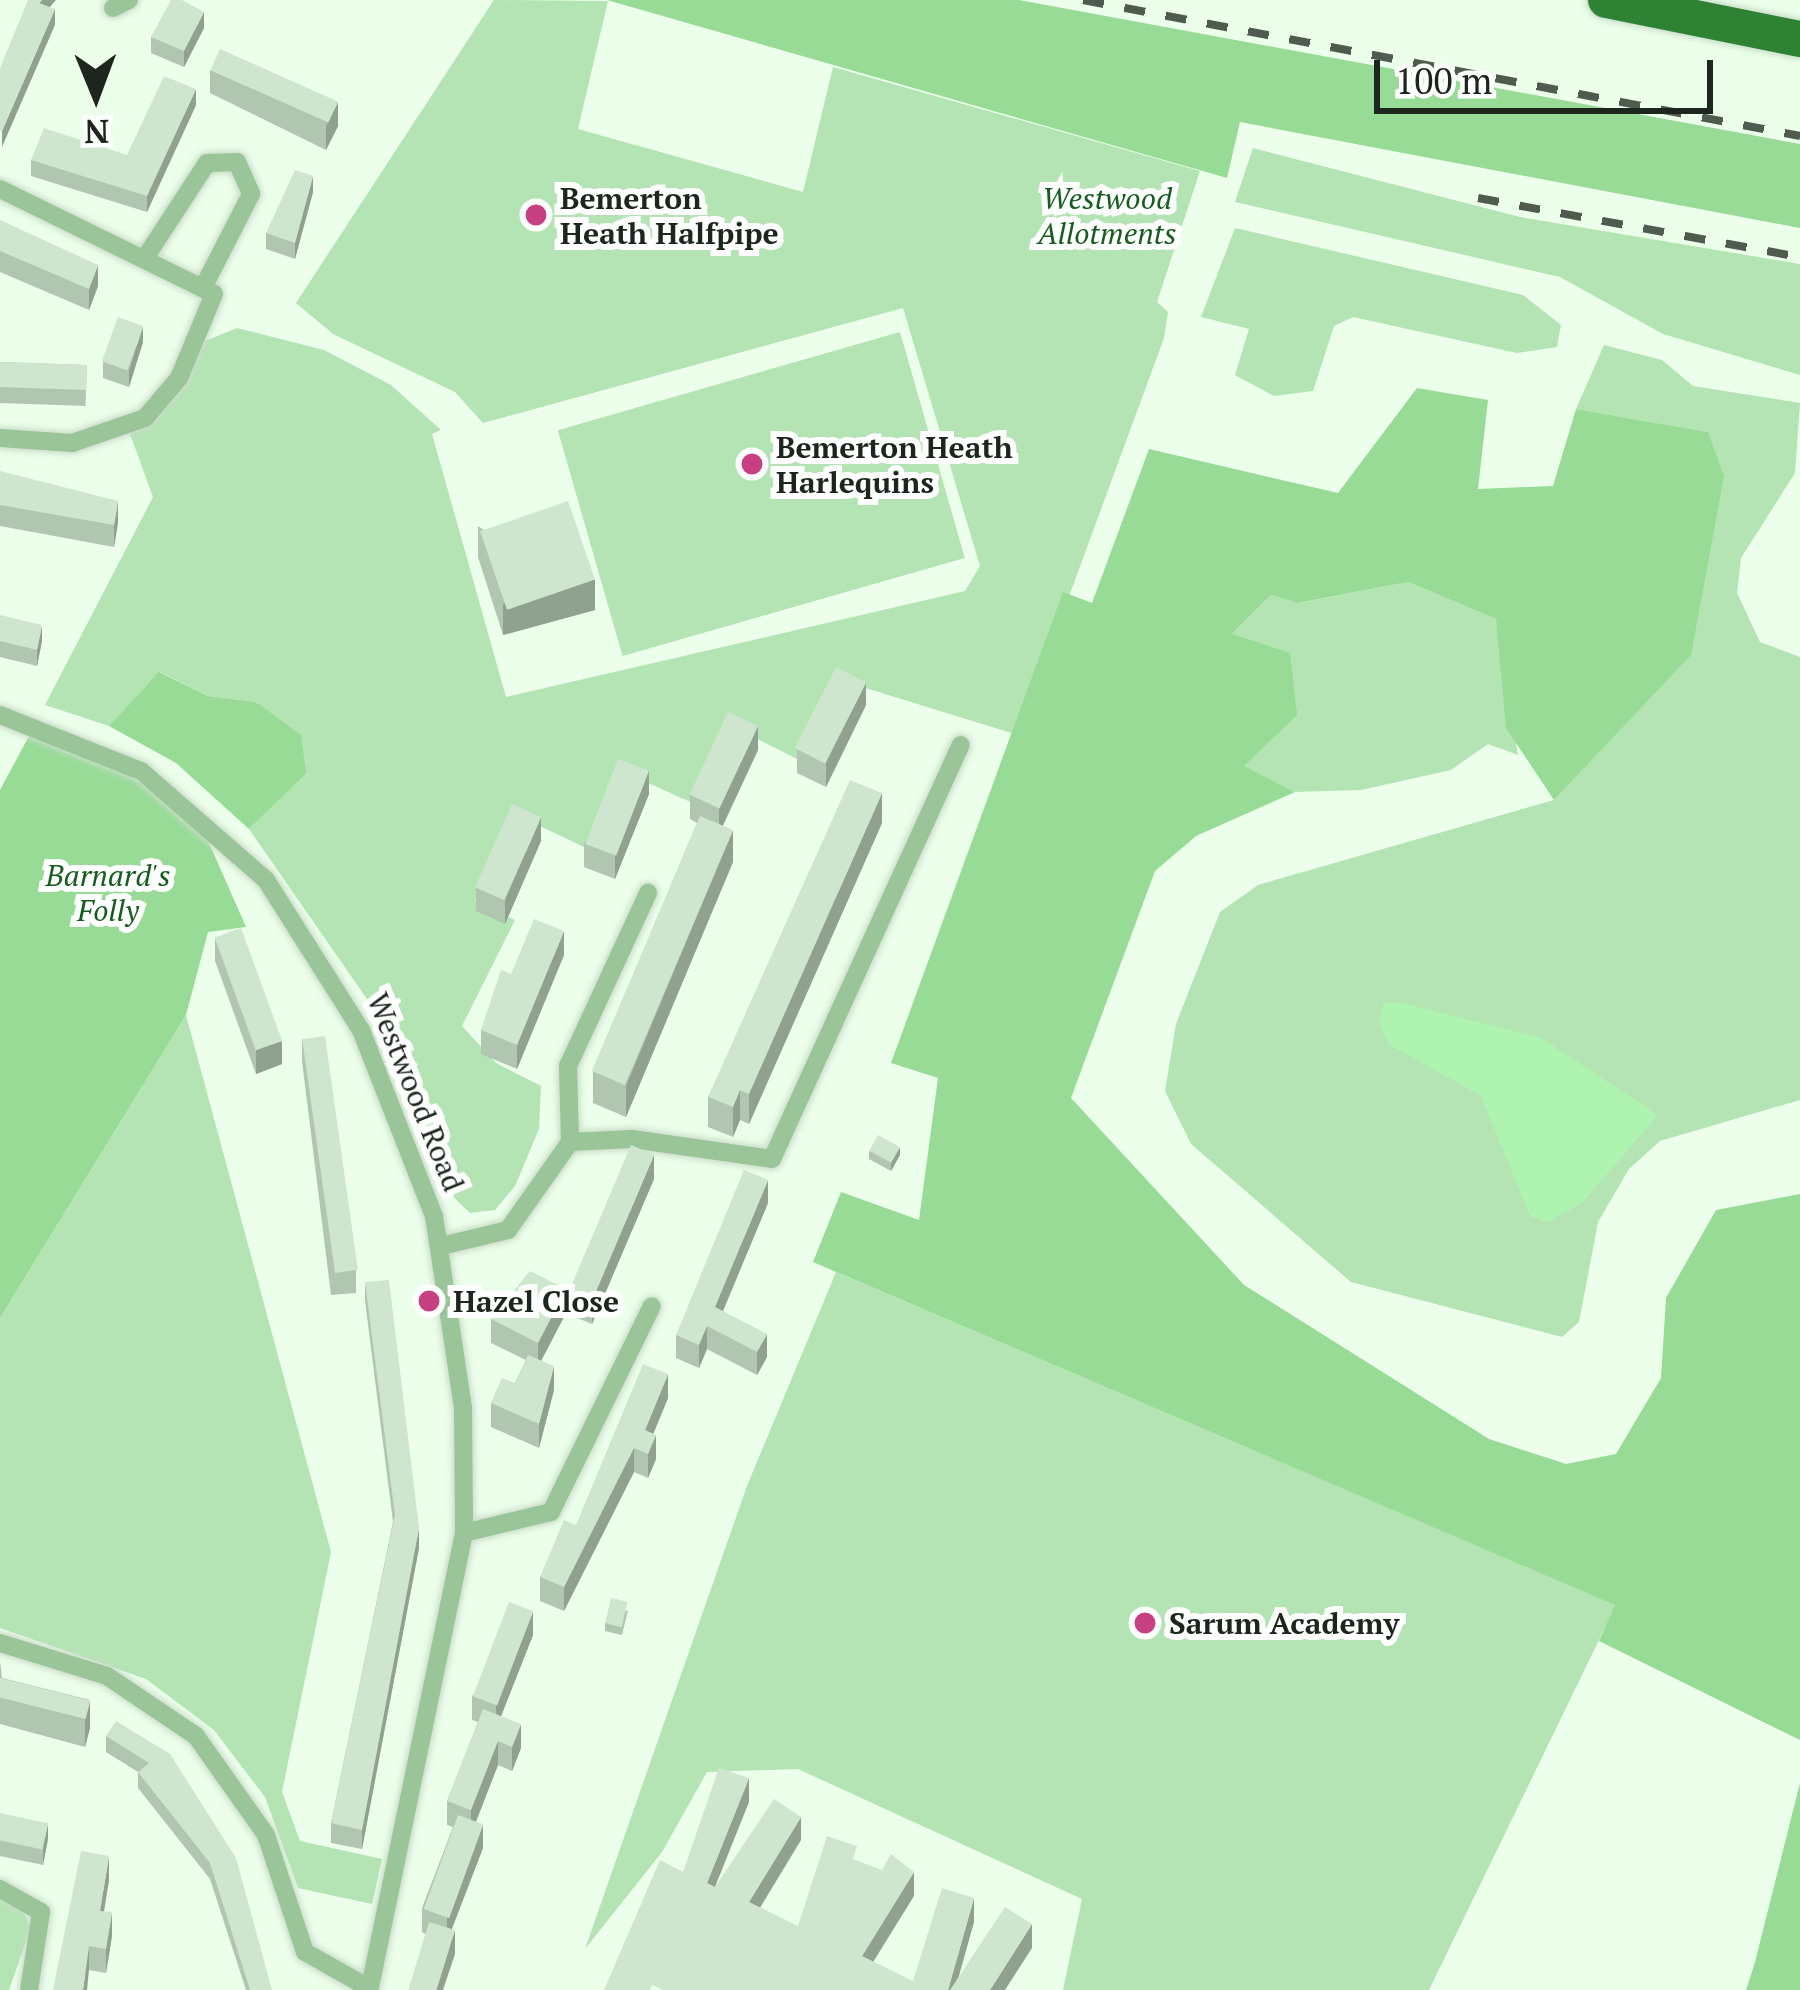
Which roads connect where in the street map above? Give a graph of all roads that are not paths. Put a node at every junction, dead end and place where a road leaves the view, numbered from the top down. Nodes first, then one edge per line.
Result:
1 (1625, 2) edge
2 (1800, 39) edge
3 (0, 189) edge
4 (145, 258) junction
5 (203, 288) junction
6 (0, 438) edge
7 (0, 715) edge
8 (961, 745) dead end
9 (648, 893) dead end
10 (570, 1142) junction
11 (441, 1246) junction
12 (652, 1306) dead end
13 (464, 1533) junction
14 (0, 1643) edge
15 (0, 1889) edge
16 (369, 1989) edge
17 (29, 1990) edge

1 - 2 highway
3 - 4 street
4 - 5 street
4 - 5 street
5 - 6 street
7 - 11 street, Westwood Road
8 - 10 street
9 - 10 street
10 - 11 street
11 - 13 street, Westwood Road
12 - 13 street
13 - 16 street, Westwood Road
14 - 16 street
15 - 17 street

